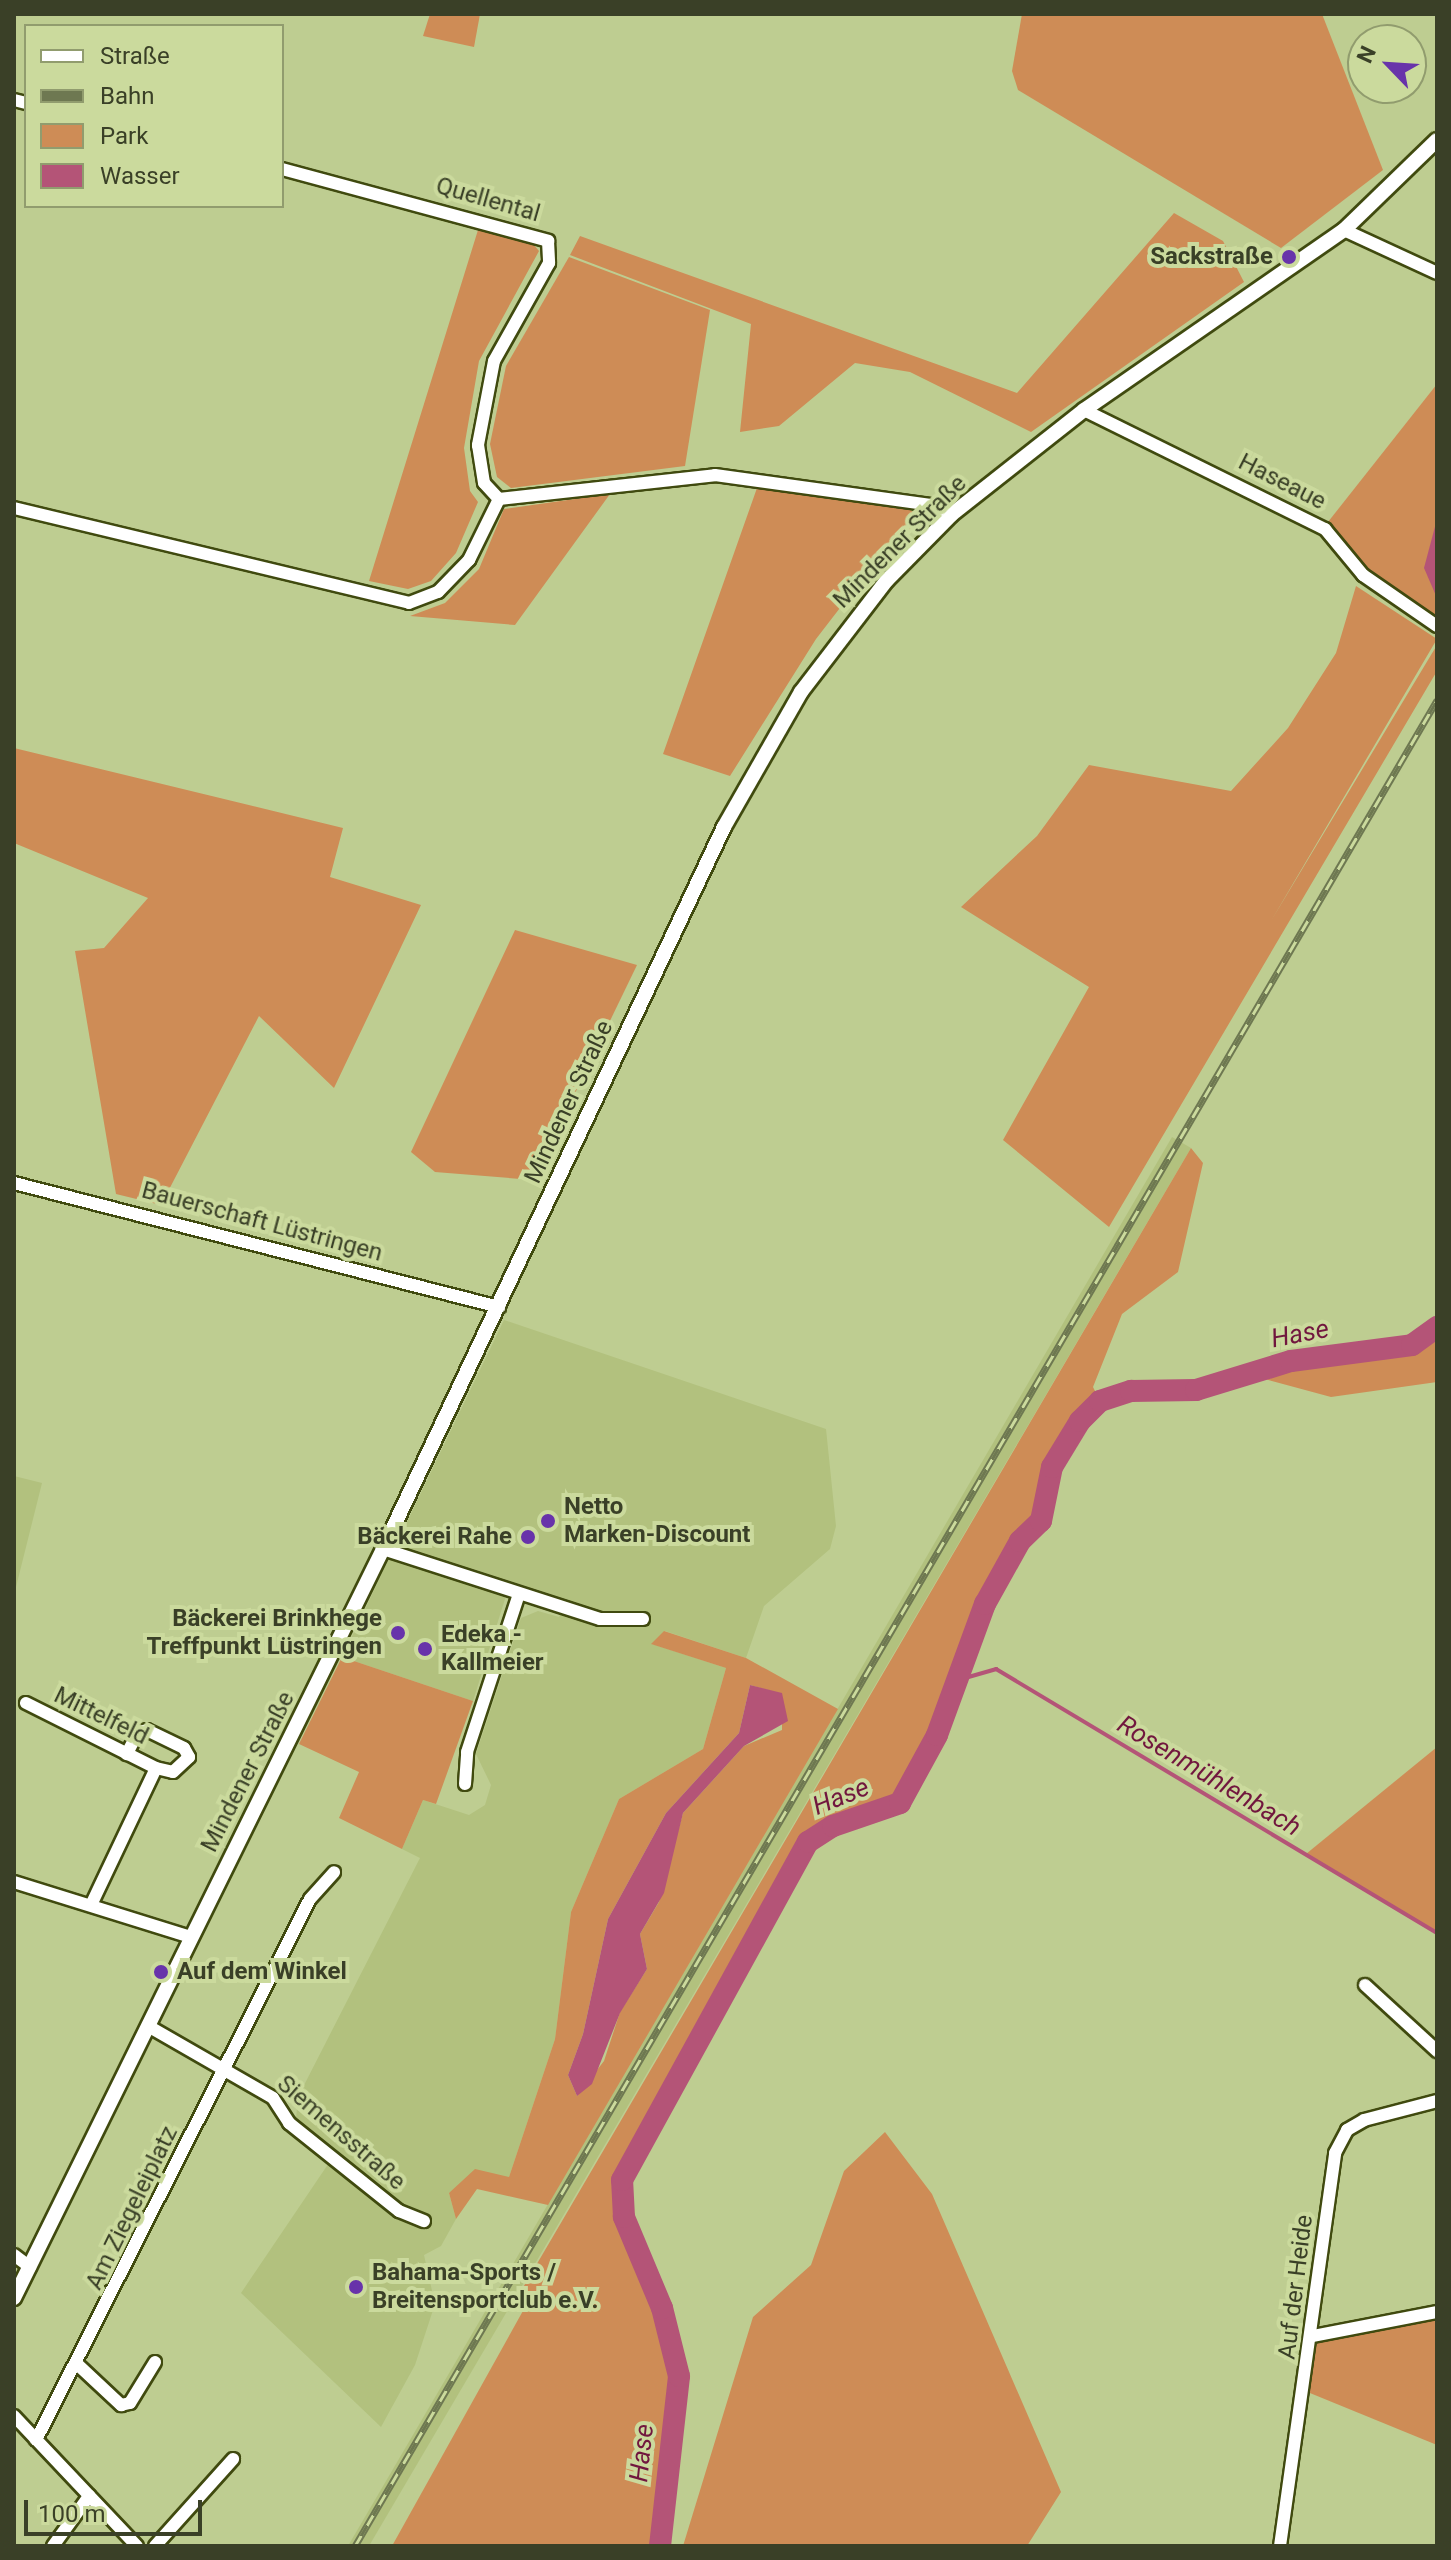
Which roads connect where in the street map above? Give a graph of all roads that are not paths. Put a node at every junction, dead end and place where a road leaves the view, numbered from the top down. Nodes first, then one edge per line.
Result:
1 (1437, 140) edge
2 (284, 170) edge
3 (1344, 230) junction
4 (1437, 273) edge
5 (1084, 410) junction
6 (499, 499) junction
7 (14, 508) edge
8 (951, 515) junction
9 (1437, 626) edge
10 (14, 1183) edge
11 (499, 1307) junction
12 (383, 1549) junction
13 (519, 1594) junction
14 (643, 1619) dead end
15 (26, 1703) dead end
16 (127, 1754) junction
17 (156, 1768) junction
18 (465, 1784) dead end
19 (334, 1872) dead end
20 (14, 1882) edge
21 (92, 1903) junction
22 (191, 1937) junction
23 (1365, 1985) dead end
24 (148, 2026) junction
25 (1437, 2051) edge
26 (225, 2070) junction
27 (1437, 2101) edge
28 (424, 2221) dead end
29 (14, 2255) edge
30 (30, 2267) junction
31 (14, 2298) edge
32 (1437, 2312) edge
33 (1313, 2336) junction
34 (155, 2362) dead end
35 (76, 2363) junction
36 (14, 2416) edge
37 (36, 2440) junction
38 (233, 2459) dead end
39 (89, 2496) junction
40 (53, 2546) edge
41 (137, 2546) edge
42 (155, 2546) edge
43 (1280, 2546) edge

1 - 3 main road, Mindener Straße
2 - 6 street, Quellental
3 - 4 street
3 - 5 main road, Mindener Straße
5 - 8 main road, Mindener Straße
5 - 9 street, Haseaue
6 - 7 street
6 - 8 street
8 - 11 main road, Mindener Straße
10 - 11 street, Bauerschaft Lüstringen
11 - 12 main road, Mindener Straße
12 - 13 street
12 - 22 main road, Mindener Straße
13 - 14 street
13 - 18 street
15 - 16 street, Mittelfeld
16 - 17 street, Mittelfeld
16 - 17 street
17 - 21 street
19 - 26 street, Am Ziegeleiplatz
20 - 21 street
21 - 22 street
22 - 24 main road, Mindener Straße
23 - 25 street
24 - 26 street, Siemensstraße
24 - 30 main road, Mindener Straße
26 - 28 street, Siemensstraße
26 - 35 street, Am Ziegeleiplatz
27 - 33 street, Auf der Heide
29 - 30 street
30 - 31 main road, Mindener Straße
32 - 33 street
33 - 43 street, Auf der Heide
34 - 35 street
35 - 37 street, Am Ziegeleiplatz
36 - 37 street
37 - 39 street
38 - 42 street
39 - 40 street
39 - 41 street

